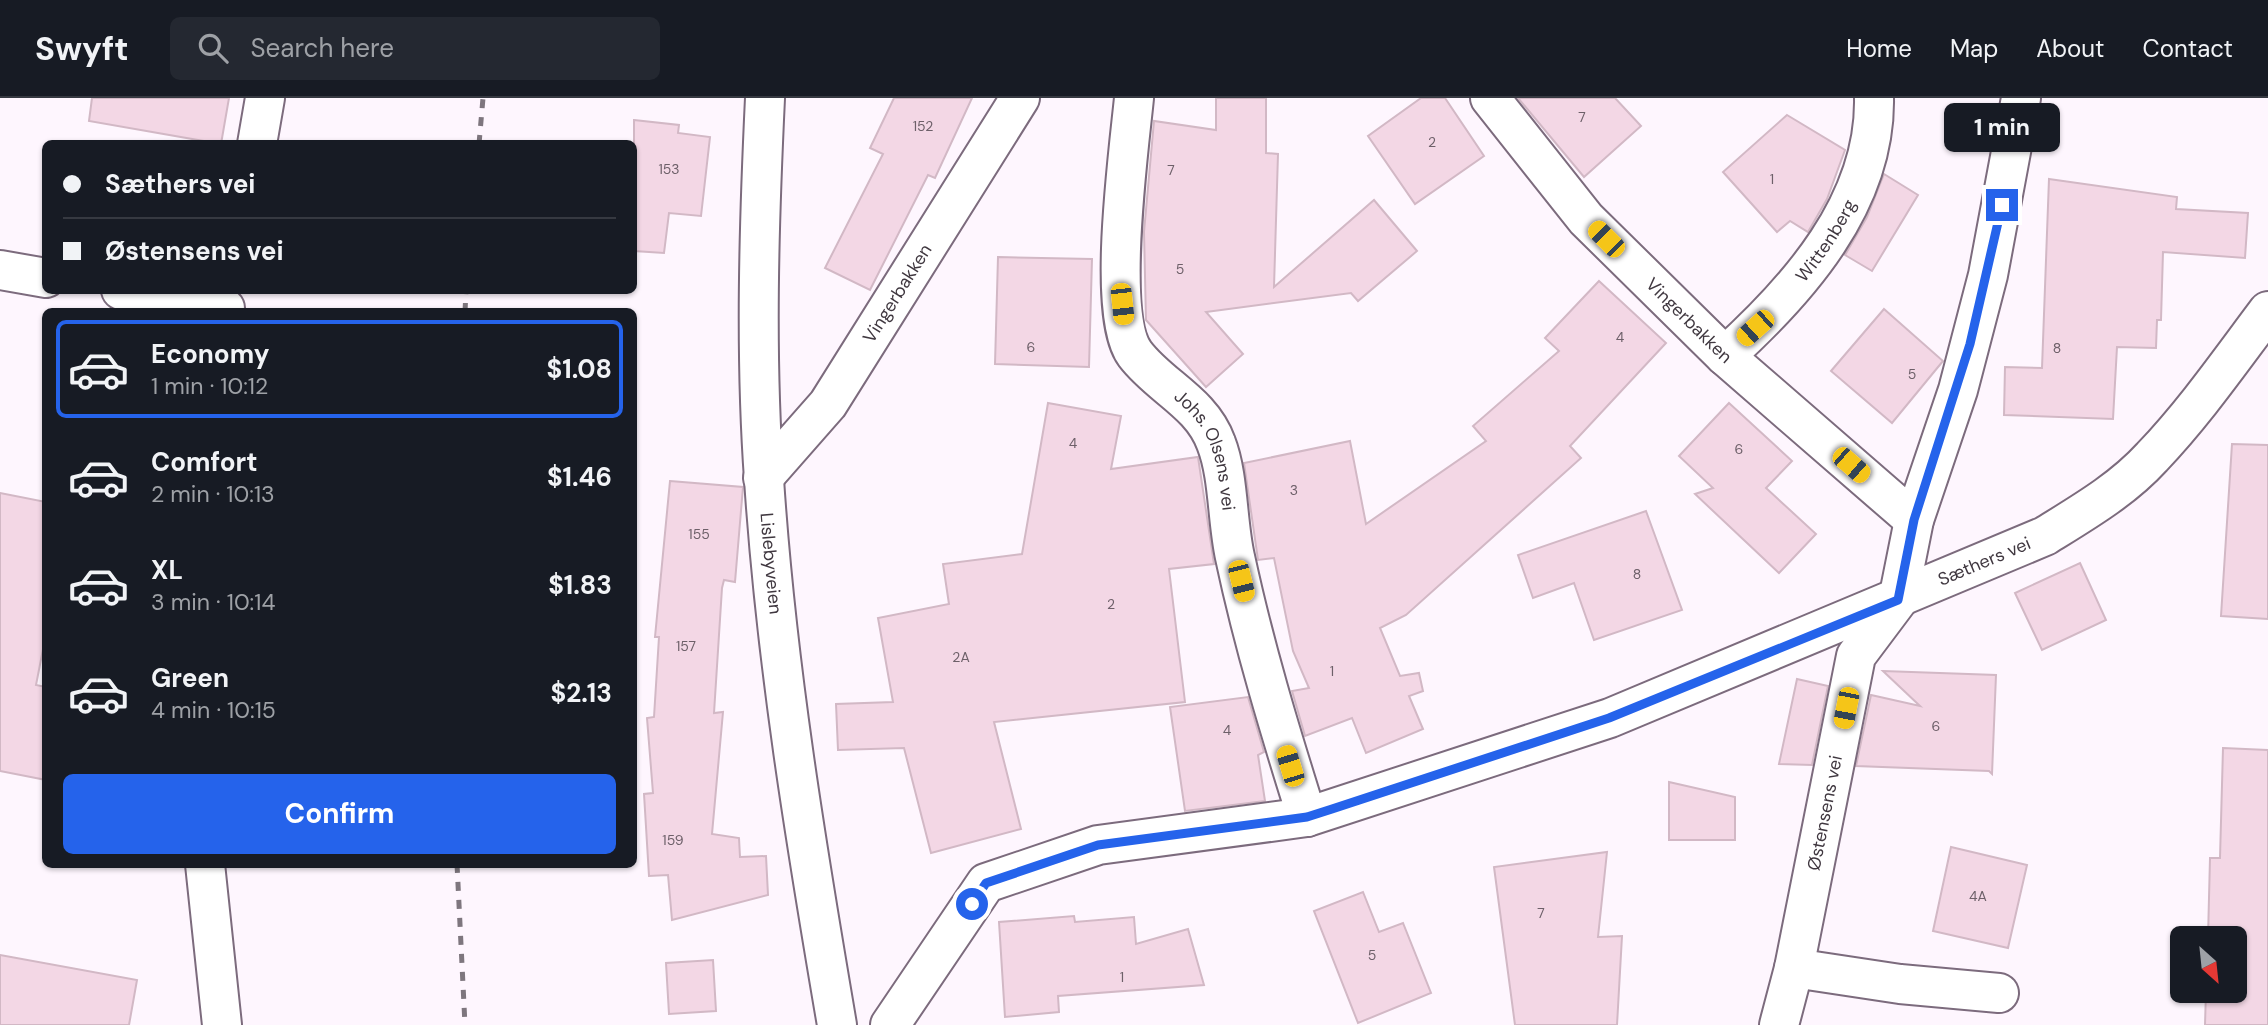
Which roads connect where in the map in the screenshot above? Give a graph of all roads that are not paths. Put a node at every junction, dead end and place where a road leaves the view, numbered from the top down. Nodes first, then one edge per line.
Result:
1 (265, 98) edge
2 (765, 98) edge
3 (1020, 98) edge
4 (1134, 98) edge
5 (1490, 98) edge
6 (1874, 98) edge
7 (2021, 98) edge
8 (258, 140) edge
9 (0, 270) edge
10 (42, 277) edge
11 (153, 294) edge
12 (226, 303) edge
13 (2268, 311) edge
14 (1725, 356) junction
15 (764, 478) junction
16 (1914, 520) junction
17 (1898, 600) junction
18 (1307, 817) junction
19 (205, 868) edge
20 (1794, 968) junction
21 (1999, 993) dead end
22 (222, 1025) edge
23 (837, 1025) edge
24 (890, 1025) edge
25 (1779, 1025) edge

1 - 8 street
2 - 15 street, Lislebyveien
3 - 15 street, Vingerbakken
4 - 18 street, Johs. Olsens vei
5 - 14 street, Vingerbakken
6 - 14 street, Wittenberg
7 - 16 street, Østensens vei
9 - 10 street
11 - 12 street
13 - 17 street, Sæthers vei
14 - 16 street, Vingerbakken
15 - 23 street, Lislebyveien
16 - 17 street, Østensens vei
17 - 18 street, Sæthers vei
17 - 20 street, Østensens vei
18 - 24 street, Sæthers vei
19 - 22 street
20 - 21 street
20 - 25 street, Østensens vei

